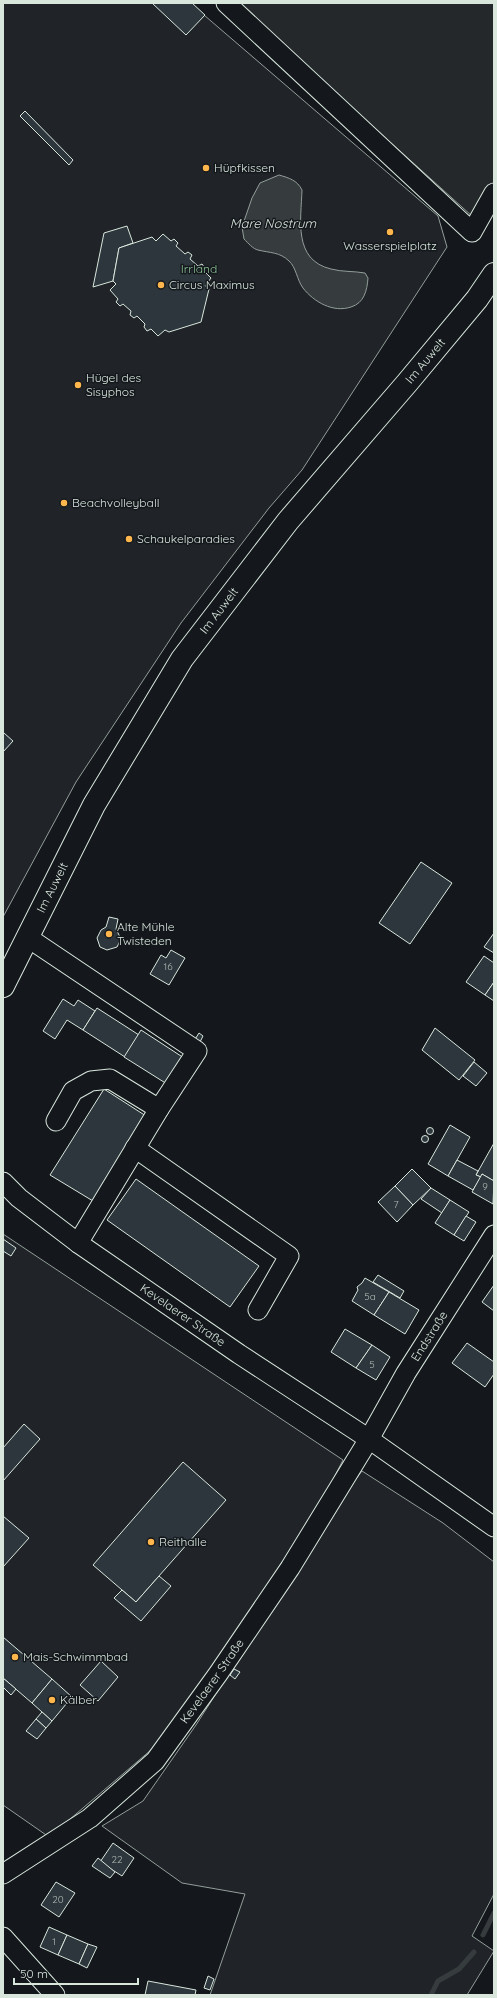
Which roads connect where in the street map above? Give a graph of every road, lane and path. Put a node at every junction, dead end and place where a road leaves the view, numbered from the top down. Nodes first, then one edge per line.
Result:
1 (226, 3) edge
2 (494, 193) edge
3 (494, 274) edge
4 (27, 937) junction
5 (3, 986) edge
6 (158, 1109) junction
7 (56, 1121) dead end
8 (135, 1148) junction
9 (3, 1182) edge
10 (494, 1235) edge
11 (78, 1243) junction
12 (258, 1310) dead end
13 (369, 1439) junction
14 (494, 1527) edge
15 (3, 1874) edge
16 (3, 1936) edge
17 (56, 1995) edge

1 - 2 street
3 - 4 main road, Im Auwelt
4 - 5 main road, Im Auwelt
4 - 6 street
6 - 7 street
6 - 8 street
8 - 11 street
8 - 12 street
9 - 11 street, Kevelaerer Straße
10 - 13 street, Endstraße
11 - 13 street, Kevelaerer Straße
13 - 14 street, Kevelaerer Straße
13 - 15 street, Kevelaerer Straße
16 - 17 street

